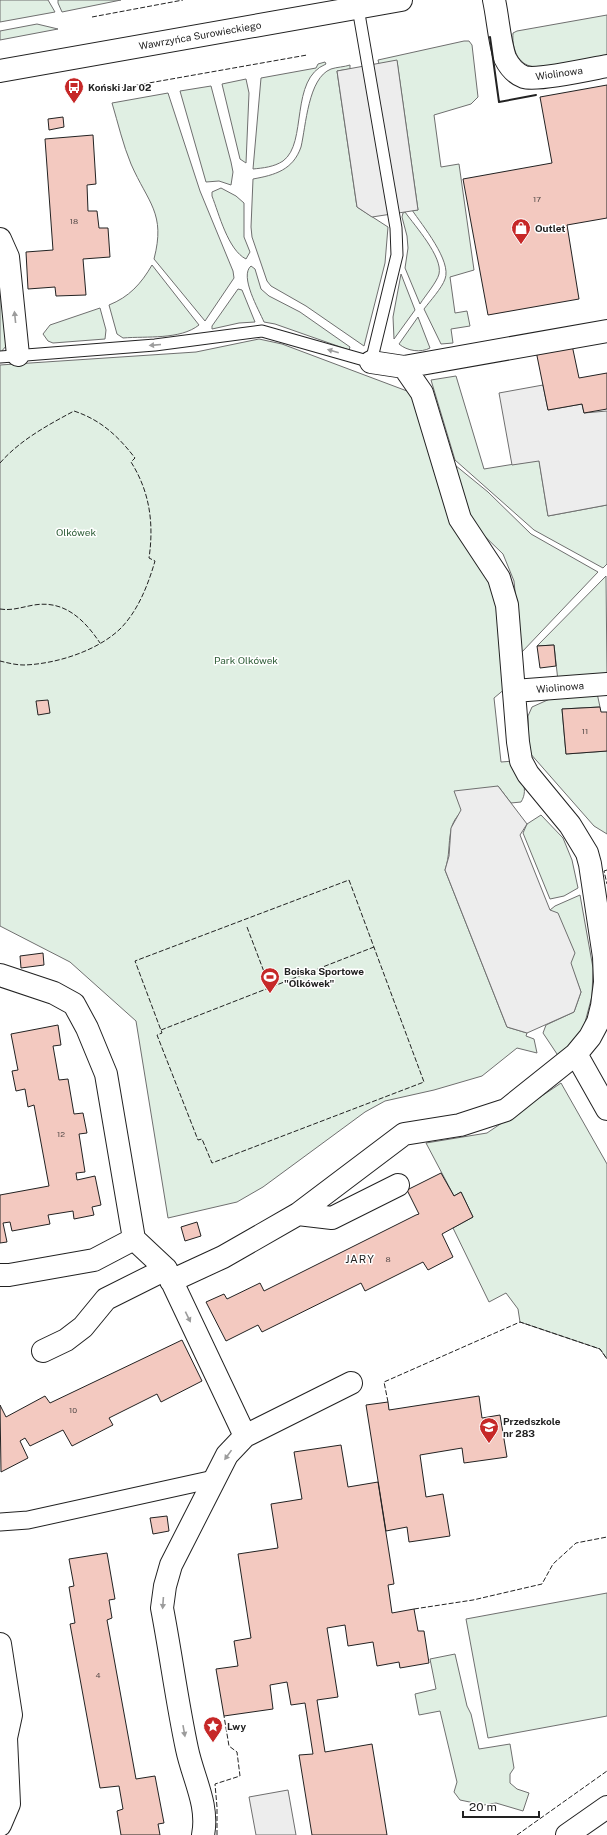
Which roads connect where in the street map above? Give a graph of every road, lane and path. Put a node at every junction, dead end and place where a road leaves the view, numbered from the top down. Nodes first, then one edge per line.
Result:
1 (401, 0) edge
2 (494, 0) edge
3 (358, 8) junction
4 (607, 66) edge
5 (0, 71) edge
6 (4, 248) edge
7 (607, 332) edge
8 (9, 356) edge
9 (371, 362) junction
10 (404, 367) junction
11 (607, 684) edge
12 (514, 691) junction
13 (0, 975) edge
14 (576, 1054) junction
15 (607, 1109) edge
16 (398, 1185) dead end
17 (298, 1214) junction
18 (134, 1239) junction
19 (0, 1275) edge
20 (168, 1275) junction
21 (42, 1351) dead end
22 (351, 1382) dead end
23 (245, 1436) junction
24 (214, 1479) junction
25 (0, 1522) edge
26 (0, 1644) edge
27 (5, 1723) edge
28 (607, 1807) edge
29 (0, 1825) edge
30 (203, 1835) edge
31 (567, 1835) edge

1 - 3 street, Wawrzyńca Surowieckiego
2 - 4 street, Wiolinowa
3 - 5 street, Wawrzyńca Surowieckiego
3 - 9 lane
8 -> 6 street
7 - 10 street
9 -> 8 lane
9 - 10 street
10 - 12 street
11 - 12 street, Wiolinowa
12 - 14 street
13 - 18 street
14 - 15 street
14 - 17 street
16 - 17 street
17 - 20 street
18 - 19 street
18 - 20 street
20 - 21 street
20 -> 23 street
22 - 23 street
23 -> 24 street
24 - 25 street
24 -> 30 street
26 - 27 street
27 - 29 street
28 - 31 street

